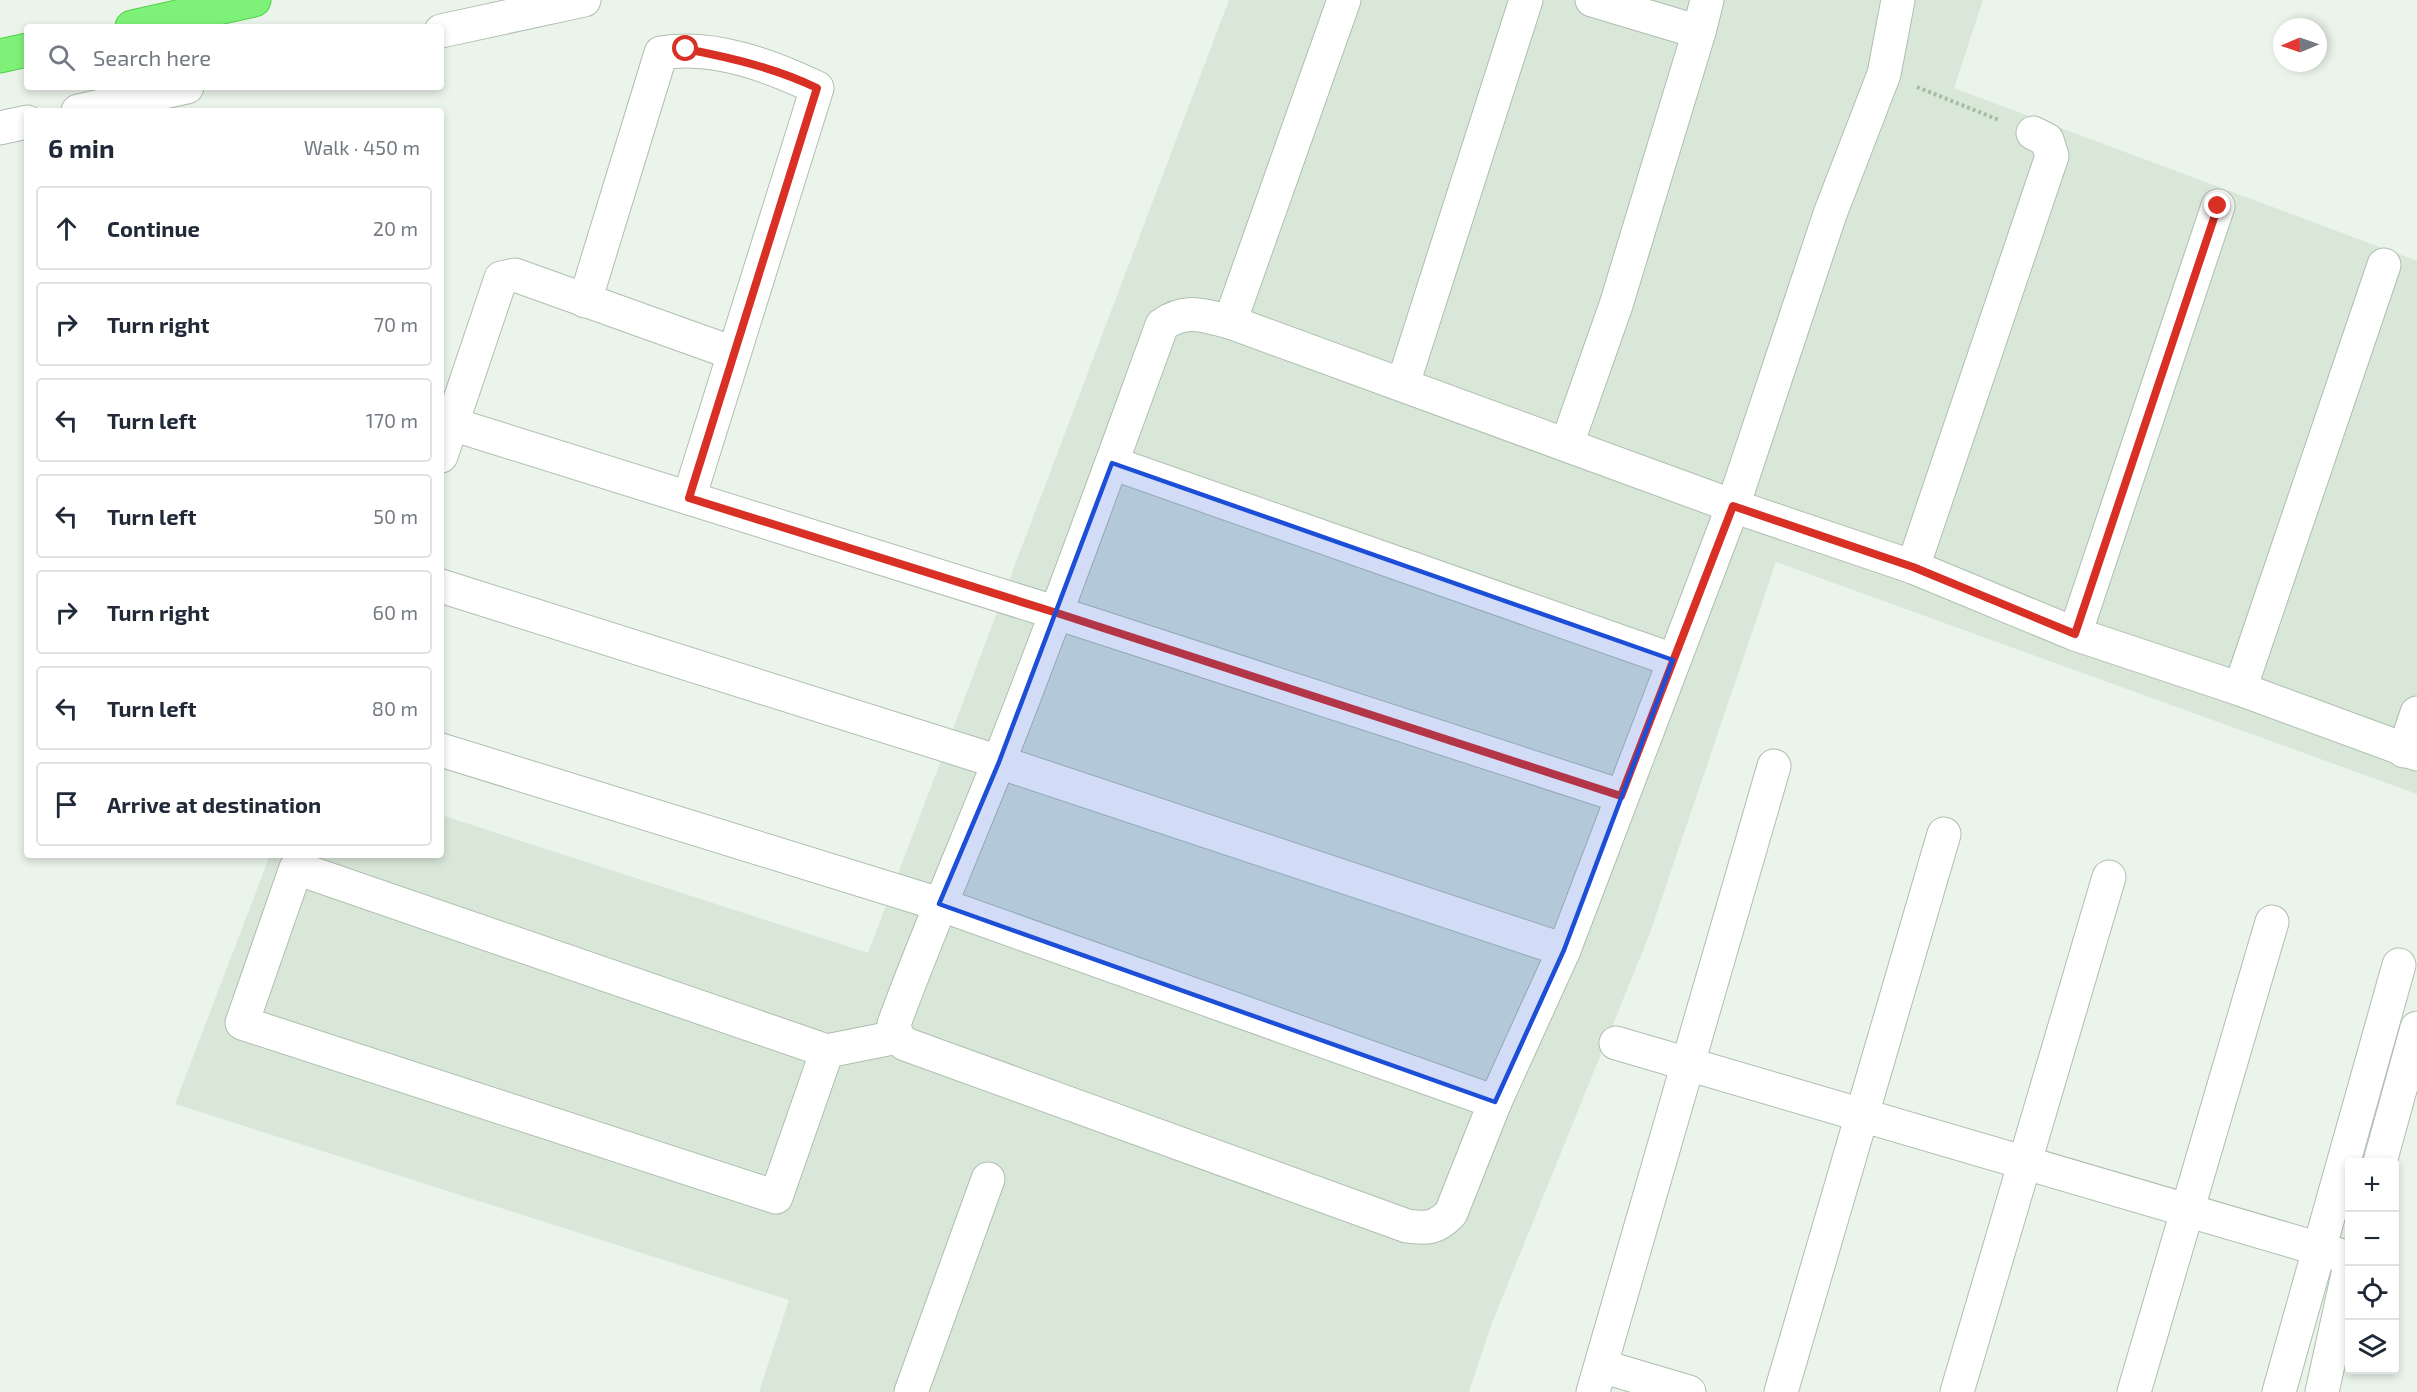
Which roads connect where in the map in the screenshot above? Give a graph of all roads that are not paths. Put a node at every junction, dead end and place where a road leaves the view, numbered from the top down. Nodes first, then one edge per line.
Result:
1 (254, 0) edge
2 (584, 0) edge
3 (1344, 0) edge
4 (1526, 0) edge
5 (1592, 0) edge
6 (1707, 0) edge
7 (1898, 0) edge
8 (146, 24) edge
9 (444, 30) edge
10 (1699, 32) junction
11 (24, 51) edge
12 (0, 56) edge
13 (174, 90) edge
14 (92, 108) edge
15 (24, 123) edge
16 (0, 128) edge
17 (2033, 133) road end
18 (2218, 206) dead end
19 (2384, 265) dead end
20 (585, 301) junction
21 (1230, 322) junction
22 (733, 353) junction
23 (1403, 384) junction
24 (452, 424) junction
25 (1567, 444) junction
26 (444, 447) edge
27 (1112, 463) junction
28 (689, 498) junction
29 (1733, 506) junction
30 (1913, 567) junction
31 (444, 587) edge
32 (1057, 613) junction
33 (2075, 634) junction
34 (1673, 660) junction
35 (2241, 689) junction
36 (2417, 713) edge
37 (444, 751) edge
38 (2410, 753) edge
39 (999, 762) junction
40 (1774, 766) dead end
41 (1621, 796) junction
42 (1944, 834) dead end
43 (298, 862) edge
44 (2109, 877) dead end
45 (939, 904) junction
46 (2272, 922) dead end
47 (1564, 950) junction
48 (2399, 964) dead end
49 (2417, 1028) edge
50 (897, 1036) junction
51 (1616, 1043) dead end
52 (827, 1051) junction
53 (1688, 1064) junction
54 (1496, 1102) junction
55 (1862, 1115) junction
56 (2381, 1158) edge
57 (2024, 1163) junction
58 (988, 1179) dead end
59 (2188, 1211) junction
60 (2334, 1254) edge
61 (2349, 1266) edge
62 (1597, 1379) edge
63 (911, 1392) edge
64 (1689, 1392) edge
65 (1781, 1392) edge
66 (1957, 1392) edge
67 (2134, 1392) edge
68 (2279, 1392) edge
69 (2322, 1392) edge

1 - 8 highway
2 - 9 street
3 - 21 street
4 - 23 street
5 - 10 street
6 - 10 street
7 - 29 street
10 - 25 street
11 - 12 highway
13 - 14 street
15 - 16 street
17 - 30 street
18 - 33 street
19 - 35 street
20 - 22 street
20 - 22 street
20 - 24 street
21 - 23 street
21 - 27 street
22 - 28 street
23 - 25 street
24 - 26 street
24 - 28 street
25 - 29 street
27 - 32 street
27 - 34 street
28 - 32 street
29 - 30 street
29 - 34 street
30 - 33 street
31 - 39 street
32 - 39 street
32 - 41 street
33 - 35 street
34 - 41 street
35 - 38 street
36 - 38 street
37 - 45 street
39 - 45 street
39 - 47 street
40 - 53 street
41 - 47 street
42 - 55 street
43 - 52 street
43 - 52 street
44 - 57 street
45 - 50 street
45 - 54 street
46 - 59 street
47 - 54 street
48 - 60 street
49 - 56 street
50 - 52 street
50 - 54 street
51 - 53 street
53 - 55 street
53 - 62 street
55 - 57 street
55 - 65 street
57 - 59 street
57 - 66 street
58 - 63 street
59 - 60 street
59 - 67 street
60 - 68 street
61 - 69 street
62 - 64 street

